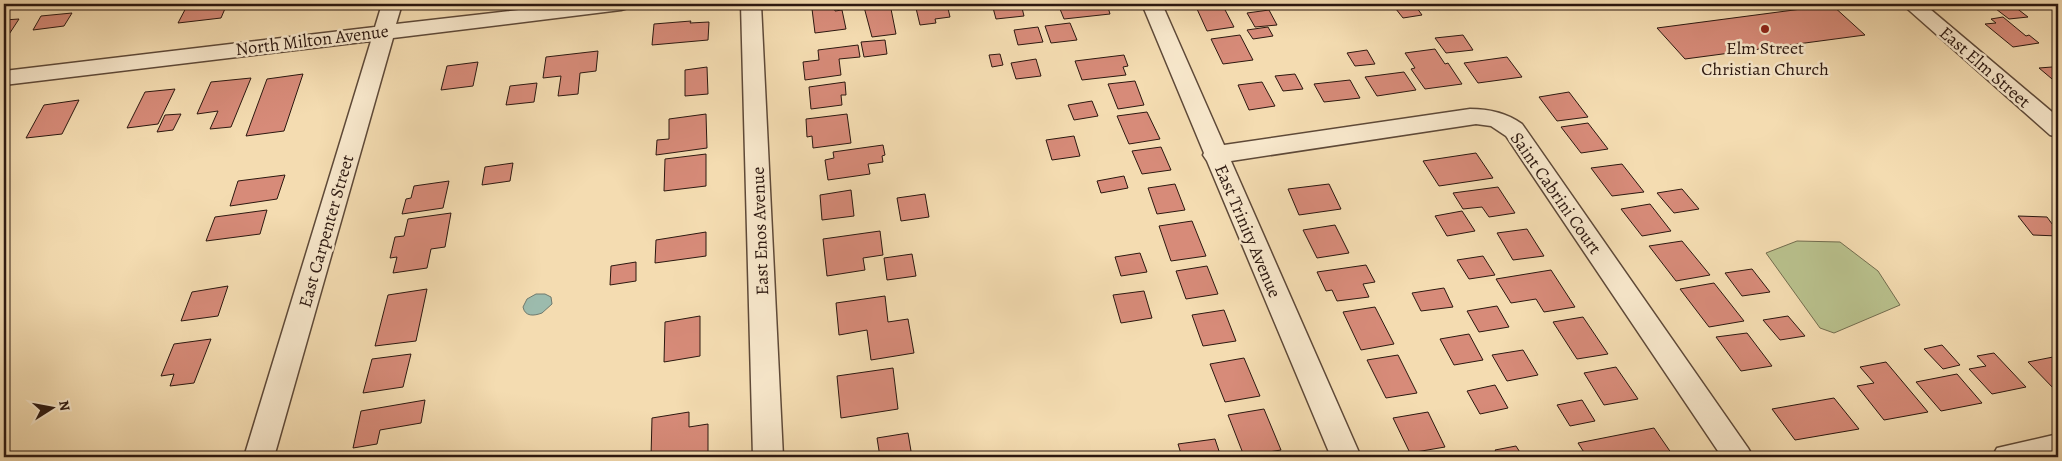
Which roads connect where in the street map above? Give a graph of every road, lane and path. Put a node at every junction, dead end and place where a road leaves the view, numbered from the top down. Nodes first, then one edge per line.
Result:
1 (392, 4) edge
2 (621, 4) edge
3 (751, 4) edge
4 (1152, 4) edge
5 (1912, 4) edge
6 (384, 32) junction
7 (4, 78) edge
8 (2058, 130) edge
9 (1215, 155) junction
10 (2058, 447) edge
11 (259, 457) edge
12 (768, 457) edge
13 (1346, 457) edge
14 (1738, 457) edge
15 (2007, 457) edge

1 - 6 street, East Carpenter Street
2 - 6 street, North Milton Avenue
3 - 12 street, East Enos Avenue
4 - 9 street, East Trinity Avenue
5 - 8 street, East Elm Street
6 - 7 street, North Milton Avenue
6 - 11 street, East Carpenter Street
9 - 13 street, East Trinity Avenue
9 - 14 street, Saint Cabrini Court
10 - 15 street

